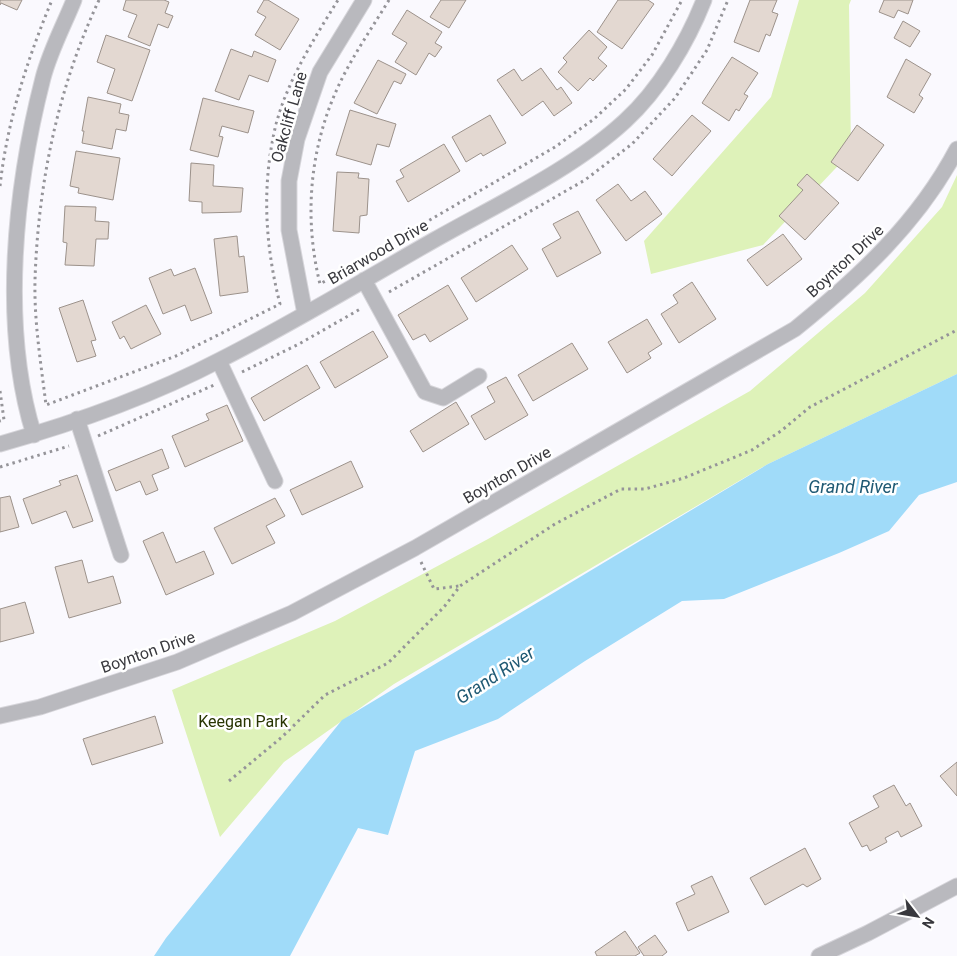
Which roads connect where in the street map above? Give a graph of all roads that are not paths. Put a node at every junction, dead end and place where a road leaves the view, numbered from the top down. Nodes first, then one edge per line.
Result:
1 (74, 0) edge
2 (364, 0) edge
3 (704, 0) edge
4 (955, 160) edge
5 (364, 280) junction
6 (305, 314) junction
7 (218, 361) junction
8 (479, 376) dead end
9 (77, 419) junction
10 (34, 435) junction
11 (0, 444) edge
12 (275, 481) dead end
13 (121, 555) dead end
14 (0, 716) edge
15 (957, 886) edge
16 (819, 956) edge

1 - 10 street
2 - 6 street, Oakcliff Lane
3 - 5 street, Briarwood Drive
4 - 14 street, Boynton Drive
5 - 6 street, Briarwood Drive
5 - 8 street
6 - 7 street, Briarwood Drive
7 - 9 street, Briarwood Drive
7 - 12 street
9 - 10 street, Briarwood Drive
9 - 13 street
10 - 11 street, Briarwood Drive
15 - 16 street

